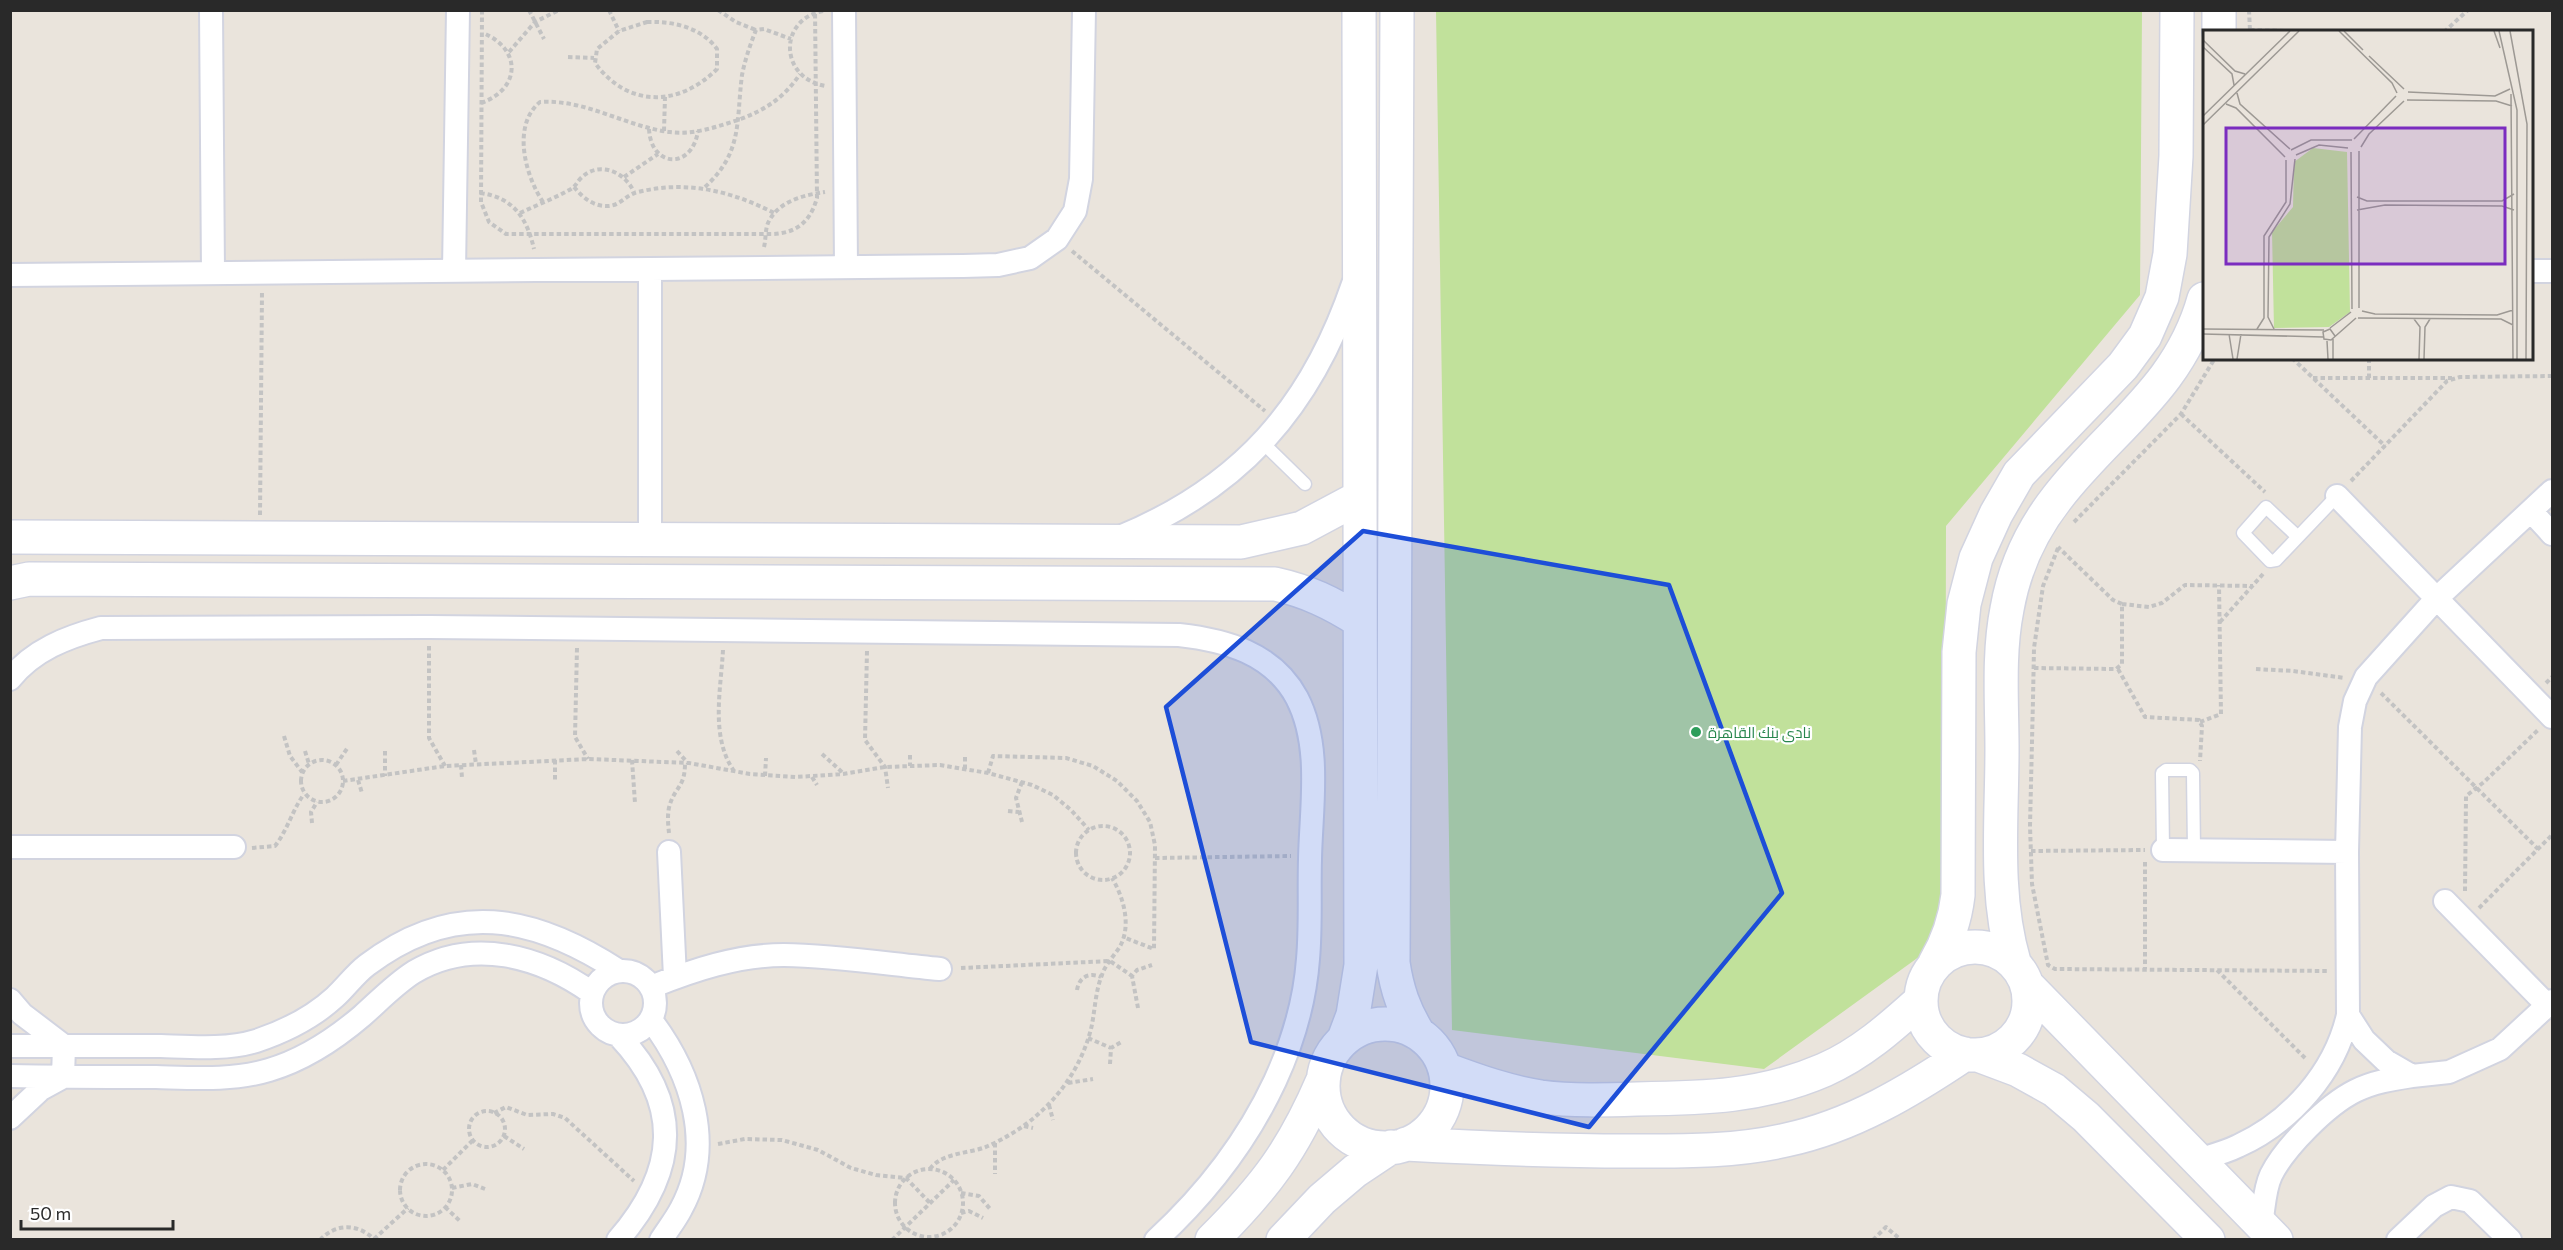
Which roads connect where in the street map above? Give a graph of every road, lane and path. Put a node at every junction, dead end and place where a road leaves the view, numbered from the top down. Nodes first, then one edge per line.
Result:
1 (211, 10) edge
2 (483, 10) edge
3 (529, 10) edge
4 (559, 10) edge
5 (609, 10) edge
6 (718, 10) edge
7 (828, 10) edge
8 (844, 10) edge
9 (1084, 10) edge
10 (1359, 10) edge
11 (1397, 10) edge
12 (2177, 10) edge
13 (2219, 10) edge
14 (2249, 10) edge
15 (2468, 10) edge
16 (815, 12) edge
17 (458, 20) edge
18 (535, 22) junction
19 (756, 30) junction
20 (2238, 30) edge
21 (2239, 30) edge
22 (2446, 30) edge
23 (620, 31) junction
24 (482, 32) junction
25 (544, 39) dead end
26 (790, 39) junction
27 (509, 52) junction
28 (568, 57) dead end
29 (594, 58) junction
30 (800, 74) junction
31 (816, 84) junction
32 (845, 88) junction
33 (2191, 91) edge
34 (665, 97) junction
35 (482, 103) junction
36 (456, 107) junction
37 (738, 119) junction
38 (649, 129) junction
39 (664, 131) junction
40 (698, 131) junction
41 (658, 154) junction
42 (624, 177) junction
43 (574, 187) junction
44 (704, 188) junction
45 (846, 189) junction
46 (455, 192) junction
47 (634, 192) junction
48 (481, 193) junction
49 (817, 193) junction
50 (543, 202) junction
51 (520, 213) junction
52 (776, 213) junction
53 (531, 234) junction
54 (766, 234) junction
55 (1058, 239) junction
56 (1360, 266) junction
57 (846, 267) junction
58 (761, 268) junction
59 (538, 270) junction
60 (650, 270) junction
61 (454, 271) junction
62 (2533, 271) edge
63 (2553, 271) edge
64 (262, 272) junction
65 (213, 273) junction
66 (10, 274) edge
67 (2203, 304) edge
68 (2214, 360) edge
69 (2294, 360) edge
70 (2369, 360) edge
71 (2553, 376) edge
72 (2313, 378) junction
73 (2369, 378) junction
74 (2453, 378) junction
75 (2181, 414) junction
76 (1280, 423) junction
77 (1262, 442) junction
78 (2385, 446) junction
79 (1305, 484) dead end
80 (2553, 491) edge
81 (2337, 496) junction
82 (1360, 497) junction
83 (2272, 498) dead end
84 (2531, 511) junction
85 (2070, 527) dead end
86 (2553, 534) edge
87 (10, 537) edge
88 (2064, 537) dead end
89 (2298, 537) junction
90 (260, 540) junction
91 (650, 541) junction
92 (1103, 544) junction
93 (2058, 547) junction
94 (2276, 560) junction
95 (10, 583) edge
96 (2219, 585) junction
97 (2253, 586) junction
98 (2437, 597) junction
99 (2121, 604) junction
100 (1360, 621) junction
101 (2220, 623) junction
102 (429, 627) junction
103 (577, 629) junction
104 (723, 630) junction
105 (867, 632) junction
106 (2034, 668) junction
107 (2117, 668) junction
108 (2256, 669) dead end
109 (10, 679) edge
110 (2365, 680) junction
111 (2552, 717) edge
112 (2200, 722) junction
113 (284, 736) dead end
114 (348, 747) dead end
115 (474, 750) dead end
116 (305, 751) dead end
117 (385, 751) dead end
118 (677, 751) dead end
119 (822, 754) dead end
120 (910, 755) dead end
121 (965, 757) dead end
122 (766, 758) dead end
123 (589, 759) junction
124 (555, 760) junction
125 (632, 760) junction
126 (309, 764) junction
127 (476, 764) junction
128 (687, 764) junction
129 (336, 765) junction
130 (461, 765) junction
131 (446, 766) junction
132 (910, 766) junction
133 (885, 767) junction
134 (965, 768) junction
135 (2192, 771) junction
136 (302, 772) junction
137 (734, 772) junction
138 (988, 773) junction
139 (843, 774) junction
140 (385, 776) junction
141 (765, 776) junction
142 (812, 777) junction
143 (462, 778) dead end
144 (358, 780) junction
145 (555, 780) dead end
146 (343, 781) junction
147 (1022, 782) junction
148 (817, 785) dead end
149 (2476, 786) junction
150 (888, 788) dead end
151 (362, 793) dead end
152 (304, 794) junction
153 (316, 802) junction
154 (635, 803) dead end
155 (1008, 811) dead end
156 (1019, 812) junction
157 (1022, 822) dead end
158 (312, 823) dead end
159 (1089, 830) junction
160 (2553, 835) edge
161 (10, 847) edge
162 (234, 848) joint
163 (2538, 849) junction
164 (2154, 850) junction
165 (2194, 850) junction
166 (2031, 851) junction
167 (669, 852) joint
168 (2347, 852) junction
169 (1310, 856) junction
170 (1155, 858) junction
171 (1112, 878) junction
172 (2445, 901) dead end
173 (2465, 922) junction
174 (1123, 937) junction
175 (1110, 961) junction
176 (1935, 963) junction
177 (1152, 965) dead end
178 (940, 969) joint
179 (2145, 969) junction
180 (2217, 970) junction
181 (619, 971) junction
182 (2348, 971) junction
183 (2021, 974) junction
184 (1132, 976) junction
185 (675, 977) junction
186 (1101, 977) junction
187 (651, 987) junction
188 (1077, 990) dead end
189 (592, 993) junction
190 (10, 999) edge
191 (1920, 1001) junction
192 (2550, 1004) edge
193 (1138, 1008) dead end
194 (2348, 1015) junction
195 (651, 1020) junction
196 (1418, 1033) junction
197 (619, 1036) junction
198 (1088, 1038) junction
199 (1344, 1039) junction
200 (1123, 1041) dead end
201 (10, 1046) edge
202 (64, 1046) junction
203 (1111, 1048) junction
204 (1972, 1055) junction
205 (1110, 1064) dead end
206 (1446, 1069) junction
207 (10, 1076) edge
208 (2322, 1076) junction
209 (2412, 1076) junction
210 (63, 1077) junction
211 (1093, 1079) dead end
212 (1323, 1080) junction
213 (1067, 1083) junction
214 (1048, 1104) junction
215 (494, 1113) junction
216 (10, 1118) edge
217 (1053, 1120) dead end
218 (1023, 1126) junction
219 (1033, 1128) dead end
220 (504, 1136) junction
221 (473, 1140) junction
222 (995, 1143) junction
223 (1398, 1146) junction
224 (524, 1149) dead end
225 (696, 1149) junction
226 (2198, 1160) junction
227 (930, 1169) junction
228 (443, 1170) junction
229 (996, 1174) dead end
230 (906, 1178) junction
231 (954, 1180) junction
232 (452, 1188) junction
233 (485, 1189) dead end
234 (961, 1193) junction
235 (650, 1196) junction
236 (930, 1203) junction
237 (445, 1207) junction
238 (408, 1208) junction
239 (991, 1210) dead end
240 (961, 1213) junction
241 (983, 1218) dead end
242 (461, 1222) dead end
243 (904, 1227) junction
244 (2269, 1232) edge
245 (320, 1239) edge
246 (374, 1239) edge
247 (618, 1239) edge
248 (661, 1239) edge
249 (891, 1239) edge
250 (1156, 1239) edge
251 (1212, 1239) edge
252 (1283, 1239) edge
253 (1873, 1239) edge
254 (1901, 1239) edge
255 (2208, 1239) edge
256 (2398, 1239) edge
257 (2510, 1239) edge

1 - 65 street
2 - 24 path
3 - 18 path
4 - 18 path
5 - 23 path
6 - 19 path
7 - 16 path
8 - 32 street
9 - 55 street
10 - 56 street
11 - 196 street
12 - 33 street
13 - 20 street
14 - 21 path
15 - 22 path
16 - 26 path
16 - 31 path
17 - 24 path
17 - 36 street
18 - 25 path
18 - 27 path
19 - 26 path
19 - 37 path
23 - 29 path
23 - 34 path
24 - 27 path
24 - 35 path
26 - 30 path
27 - 35 path
28 - 29 path
29 - 34 path
30 - 31 path
30 - 37 path
31 - 32 path
31 - 49 path
32 - 45 street
33 - 176 street
34 - 39 path
35 - 36 path
35 - 48 path
36 - 46 street
37 - 40 path
37 - 44 path
38 - 39 path
38 - 41 path
38 - 50 path
39 - 40 path
40 - 41 path
41 - 42 path
42 - 43 path
42 - 47 path
43 - 47 path
43 - 50 path
44 - 47 path
44 - 52 path
45 - 49 path
45 - 57 street
46 - 48 path
46 - 61 street
48 - 51 path
48 - 53 path
49 - 52 path
49 - 54 path
50 - 51 path
51 - 53 path
52 - 54 path
53 - 54 path
53 - 59 path
54 - 58 path
55 - 57 street
55 - 76 path
56 - 76 street
56 - 82 street
57 - 58 street
58 - 60 street
59 - 60 street
59 - 61 street
60 - 91 street
61 - 64 street
62 - 63 street
64 - 65 street
64 - 90 path
65 - 66 street
67 - 183 street
68 - 75 path
69 - 72 path
70 - 73 path
71 - 74 path
72 - 73 path
72 - 78 path
73 - 74 path
74 - 78 path
75 - 83 path
75 - 85 path
76 - 77 street
77 - 79 lane
77 - 92 street
78 - 81 path
80 - 84 street
81 - 89 lane
81 - 98 street
82 - 92 street
82 - 100 street
84 - 86 street
84 - 98 street
87 - 90 street
88 - 93 path
89 - 94 lane
89 - 94 lane
90 - 91 street
91 - 92 street
93 - 99 path
93 - 106 path
94 - 97 path
95 - 100 street
96 - 97 path
96 - 99 path
96 - 101 path
97 - 101 path
98 - 110 street
98 - 111 street
99 - 107 path
100 - 199 street
101 - 112 path
102 - 103 street
102 - 109 street
102 - 131 path
103 - 104 street
103 - 123 path
104 - 105 street
104 - 137 path
105 - 133 path
105 - 169 street
106 - 107 path
106 - 166 path
107 - 112 path
108 - 110 path
110 - 149 path
110 - 168 street
111 - 149 path
112 - 135 path
113 - 136 path
114 - 129 path
115 - 127 path
116 - 126 path
117 - 140 path
118 - 128 path
119 - 139 path
120 - 132 path
121 - 134 path
122 - 141 path
123 - 124 path
123 - 125 path
124 - 127 path
124 - 145 path
125 - 128 path
125 - 154 path
126 - 129 path
126 - 136 path
127 - 130 path
128 - 137 path
128 - 167 path
129 - 146 path
130 - 131 path
130 - 143 path
131 - 140 path
132 - 133 path
132 - 134 path
133 - 139 path
133 - 150 path
134 - 138 path
135 - 164 lane
135 - 165 lane
136 - 152 path
137 - 141 path
138 - 147 path
138 - 170 path
139 - 142 path
140 - 144 path
141 - 142 path
142 - 148 path
144 - 146 path
144 - 151 path
146 - 153 path
147 - 156 path
147 - 159 path
149 - 163 path
149 - 173 path
152 - 153 path
152 - 162 path
153 - 158 path
155 - 156 path
156 - 157 path
159 - 171 path
159 - 171 path
160 - 163 path
161 - 162 street
163 - 173 path
164 - 165 street
164 - 166 path
164 - 179 path
165 - 168 street
166 - 179 path
167 - 185 street
168 - 182 street
169 - 170 path
169 - 250 street
170 - 174 path
171 - 174 path
172 - 173 street
173 - 192 street
174 - 175 path
175 - 178 path
175 - 184 path
175 - 186 path
176 - 183 street
176 - 191 street
177 - 184 path
178 - 185 street
179 - 180 path
180 - 182 path
180 - 208 path
181 - 187 street
181 - 189 street
181 - 202 street
182 - 194 street
183 - 204 street
183 - 226 street
184 - 193 path
185 - 187 street
186 - 188 path
186 - 198 path
187 - 195 street
189 - 197 street
189 - 210 street
190 - 202 street
191 - 204 street
191 - 206 street
192 - 209 street
194 - 208 street
194 - 209 street
195 - 197 street
195 - 225 street
196 - 199 street
196 - 206 street
197 - 235 street
198 - 203 path
198 - 213 path
199 - 212 street
200 - 203 path
201 - 202 street
202 - 210 street
203 - 205 path
204 - 223 street
204 - 255 street
206 - 223 street
207 - 210 street
208 - 226 street
209 - 244 street
210 - 216 street
211 - 213 path
212 - 223 street
212 - 251 street
213 - 214 path
214 - 217 path
214 - 218 path
215 - 220 path
215 - 221 path
215 - 235 path
218 - 219 path
218 - 222 path
220 - 221 path
220 - 224 path
221 - 228 path
222 - 227 path
222 - 229 path
223 - 252 street
225 - 230 path
225 - 248 street
226 - 244 street
227 - 230 path
227 - 231 path
228 - 232 path
228 - 238 path
230 - 236 path
230 - 243 path
231 - 234 path
231 - 236 path
232 - 233 path
232 - 237 path
234 - 239 path
234 - 240 path
235 - 247 street
236 - 243 path
237 - 238 path
237 - 242 path
238 - 246 path
240 - 241 path
240 - 243 path
243 - 249 path
245 - 246 path
253 - 254 path
256 - 257 street

